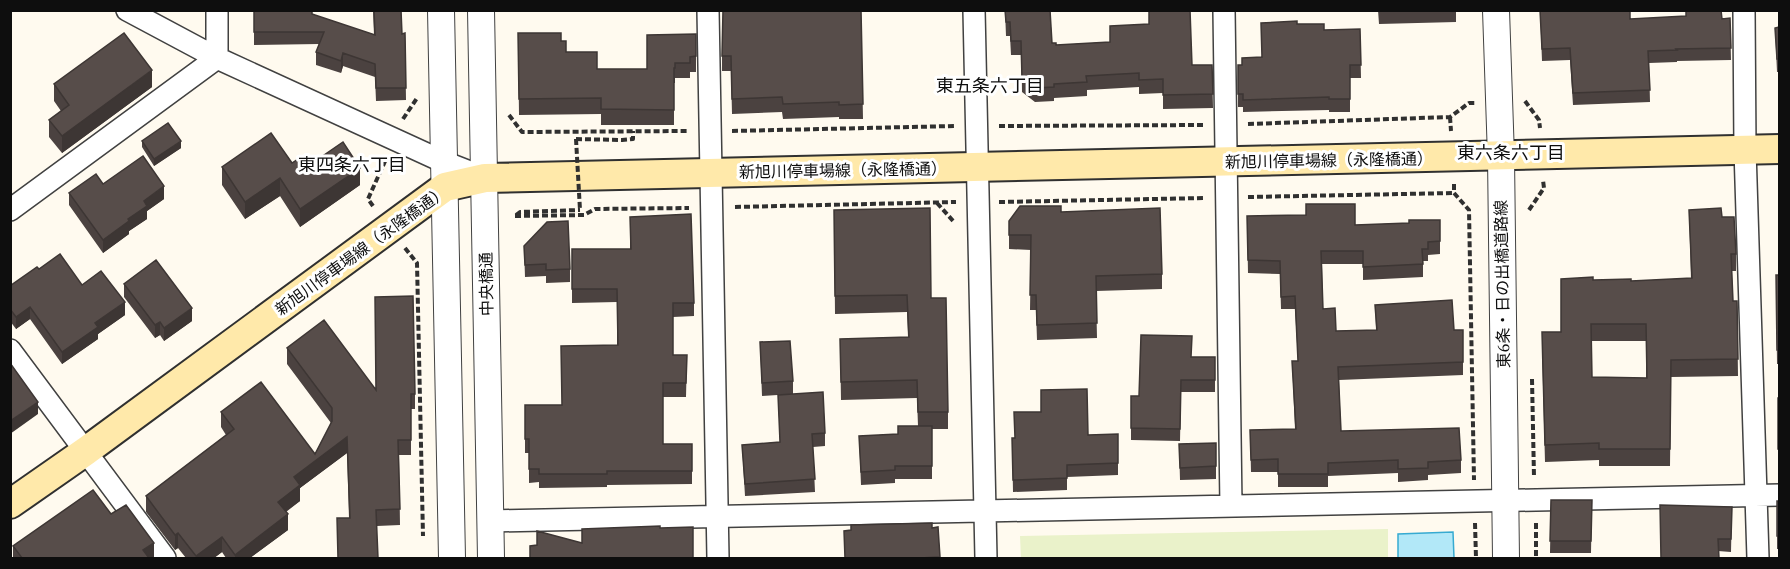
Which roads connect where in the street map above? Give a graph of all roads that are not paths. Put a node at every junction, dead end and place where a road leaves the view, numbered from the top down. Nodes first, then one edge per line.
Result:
1 (127, 10) edge
2 (217, 10) edge
3 (441, 10) edge
4 (481, 10) edge
5 (708, 10) edge
6 (974, 10) edge
7 (1224, 10) edge
8 (1497, 10) edge
9 (1744, 10) edge
10 (217, 58) junction
11 (1745, 150) junction
12 (1779, 150) edge
13 (1501, 157) junction
14 (1225, 162) junction
15 (978, 167) junction
16 (711, 172) junction
17 (445, 174) junction
18 (485, 178) junction
19 (10, 210) edge
20 (10, 350) edge
21 (86, 451) junction
22 (1756, 495) junction
23 (1779, 495) edge
24 (1504, 499) junction
25 (10, 504) edge
26 (1231, 506) junction
27 (985, 512) junction
28 (717, 518) junction
29 (490, 521) junction
30 (165, 558) edge
31 (452, 558) edge
32 (491, 558) edge
33 (717, 558) edge
34 (986, 558) edge
35 (1506, 558) edge
36 (1758, 558) edge

1 - 10 street
2 - 10 street
3 - 17 street
4 - 18 street, 中央橋通
5 - 16 street
6 - 15 street
7 - 14 street
8 - 13 street, 東6条・日の出橋道路線
9 - 11 street
10 - 17 street
10 - 19 street
11 - 12 main road, 新旭川停車場線（永隆橋通）
11 - 13 main road, 新旭川停車場線（永隆橋通）
11 - 22 street
13 - 14 main road, 新旭川停車場線（永隆橋通）
13 - 24 street, 東6条・日の出橋道路線
14 - 15 main road, 新旭川停車場線（永隆橋通）
14 - 26 street
15 - 16 main road, 新旭川停車場線（永隆橋通）
15 - 27 street
16 - 18 main road, 新旭川停車場線（永隆橋通）
16 - 28 street
17 - 18 main road, 新旭川停車場線（永隆橋通）
17 - 21 main road, 新旭川停車場線（永隆橋通）
17 - 31 street
18 - 29 street, 中央橋通
20 - 21 street
21 - 25 main road, 新旭川停車場線（永隆橋通）
21 - 30 street
22 - 23 street
22 - 24 street
22 - 36 street
24 - 26 street
24 - 35 street, 東6条・日の出橋道路線
26 - 27 street
27 - 28 street
27 - 34 street
28 - 29 street
28 - 33 street
29 - 32 street, 中央橋通

